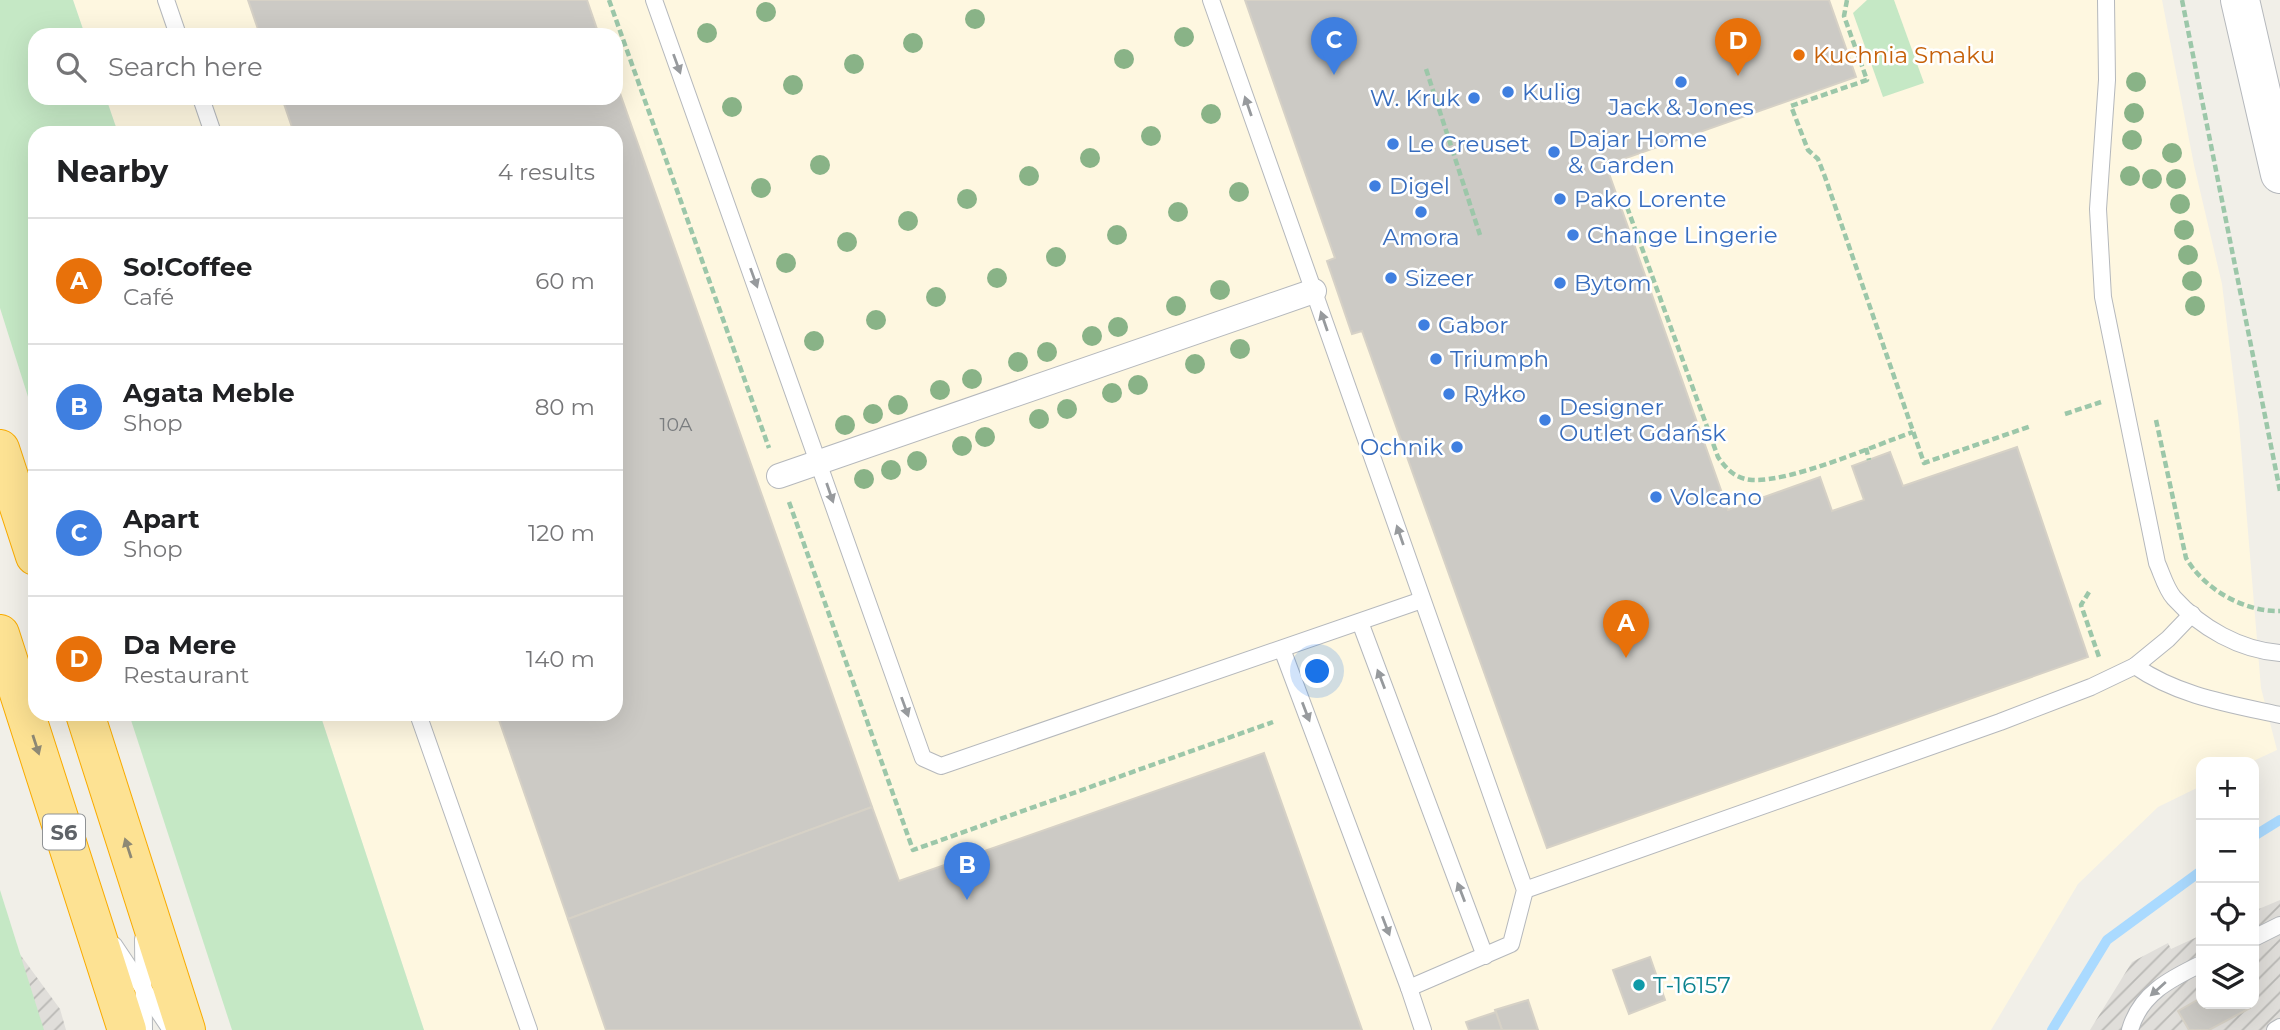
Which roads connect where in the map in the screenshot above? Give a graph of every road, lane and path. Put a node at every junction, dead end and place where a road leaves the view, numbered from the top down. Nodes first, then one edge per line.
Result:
1 (166, 0) edge
2 (654, 0) edge
3 (1211, 0) edge
4 (1847, 0) edge
5 (2106, 0) edge
6 (2182, 0) edge
7 (2240, 0) edge
8 (176, 28) edge
9 (1426, 69) dead end
10 (203, 105) edge
11 (211, 126) edge
12 (2280, 174) edge
13 (1627, 207) dead end
14 (1480, 235) dead end
15 (1314, 291) junction
16 (2105, 401) dead end
17 (2065, 414) dead end
18 (2156, 419) dead end
19 (2031, 426) dead end
20 (1913, 432) junction
21 (0, 449) edge
22 (1866, 449) junction
23 (1869, 460) dead end
24 (820, 463) junction
25 (779, 476) dead end
26 (2280, 491) edge
27 (28, 535) edge
28 (2089, 592) dead end
29 (1422, 600) junction
30 (2280, 611) edge
31 (2192, 614) junction
32 (1360, 622) junction
33 (0, 634) edge
34 (1282, 649) junction
35 (2280, 653) edge
36 (2088, 665) dead end
37 (2135, 666) junction
38 (2280, 715) edge
39 (87, 721) edge
40 (420, 721) edge
41 (1525, 890) junction
42 (142, 891) junction
43 (87, 906) junction
44 (2280, 925) edge
45 (2259, 936) edge
46 (1485, 956) junction
47 (2196, 966) edge
48 (1409, 988) junction
49 (144, 989) junction
50 (2280, 1027) edge
51 (127, 1030) edge
52 (144, 1030) edge
53 (172, 1030) edge
54 (186, 1030) edge
55 (529, 1030) edge
56 (1423, 1030) edge
57 (2130, 1030) edge
58 (2275, 1030) edge

1 - 8 lane
2 -> 24 lane
15 -> 3 lane
4 - 20 path
5 - 31 lane
6 - 26 path
7 - 12 street
9 - 14 path
10 - 11 lane
13 - 22 path
15 - 24 street
29 -> 15 lane
16 - 17 path
18 - 30 path
19 - 20 path
20 - 22 path
21 - 27 highway
22 - 23 path
24 - 25 street
24 -> 34 lane
28 - 36 path
29 - 32 lane
29 - 41 lane
31 - 35 lane
31 - 37 lane
32 - 34 lane
46 -> 32 lane
33 -> 43 highway, S6
34 -> 48 lane
37 - 38 lane
37 - 41 lane
42 -> 39 highway, S6
40 - 55 lane
41 - 46 lane
42 - 49 lane
42 - 54 highway, S6
43 - 49 lane
43 - 51 highway, S6
44 - 45 lane
46 - 48 lane
47 -> 57 lane
48 - 56 lane
49 - 52 lane
49 - 53 lane
50 - 58 lane

